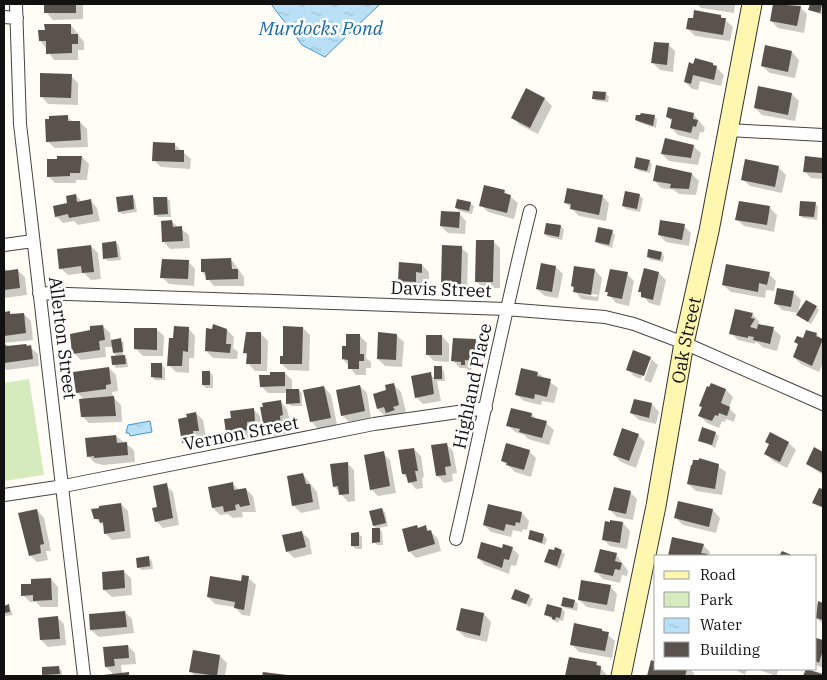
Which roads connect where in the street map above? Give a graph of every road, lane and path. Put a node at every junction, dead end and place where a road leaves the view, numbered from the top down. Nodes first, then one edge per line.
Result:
1 (16, 4) edge
2 (752, 4) edge
3 (10, 18) edge
4 (728, 130) junction
5 (823, 135) edge
6 (530, 211) dead end
7 (33, 241) junction
8 (4, 245) edge
9 (39, 293) junction
10 (506, 309) junction
11 (684, 342) junction
12 (823, 404) edge
13 (486, 408) junction
14 (64, 486) junction
15 (4, 495) edge
16 (456, 539) dead end
17 (84, 676) edge
18 (621, 676) edge

1 - 3 street, Allerton Street
2 - 4 main road, Oak Street
3 - 7 street, Allerton Street
4 - 5 street
4 - 11 main road, Oak Street
6 - 10 street, Highland Place
7 - 8 street
7 - 9 street, Allerton Street
9 - 10 street, Davis Street
9 - 14 street, Allerton Street
10 - 11 street, Davis Street
10 - 13 street, Highland Place
11 - 12 street, Davis Street
11 - 18 main road, Oak Street
13 - 14 street, Vernon Street
13 - 16 street, Highland Place
14 - 15 street, Vernon Street
14 - 17 street, Allerton Street

